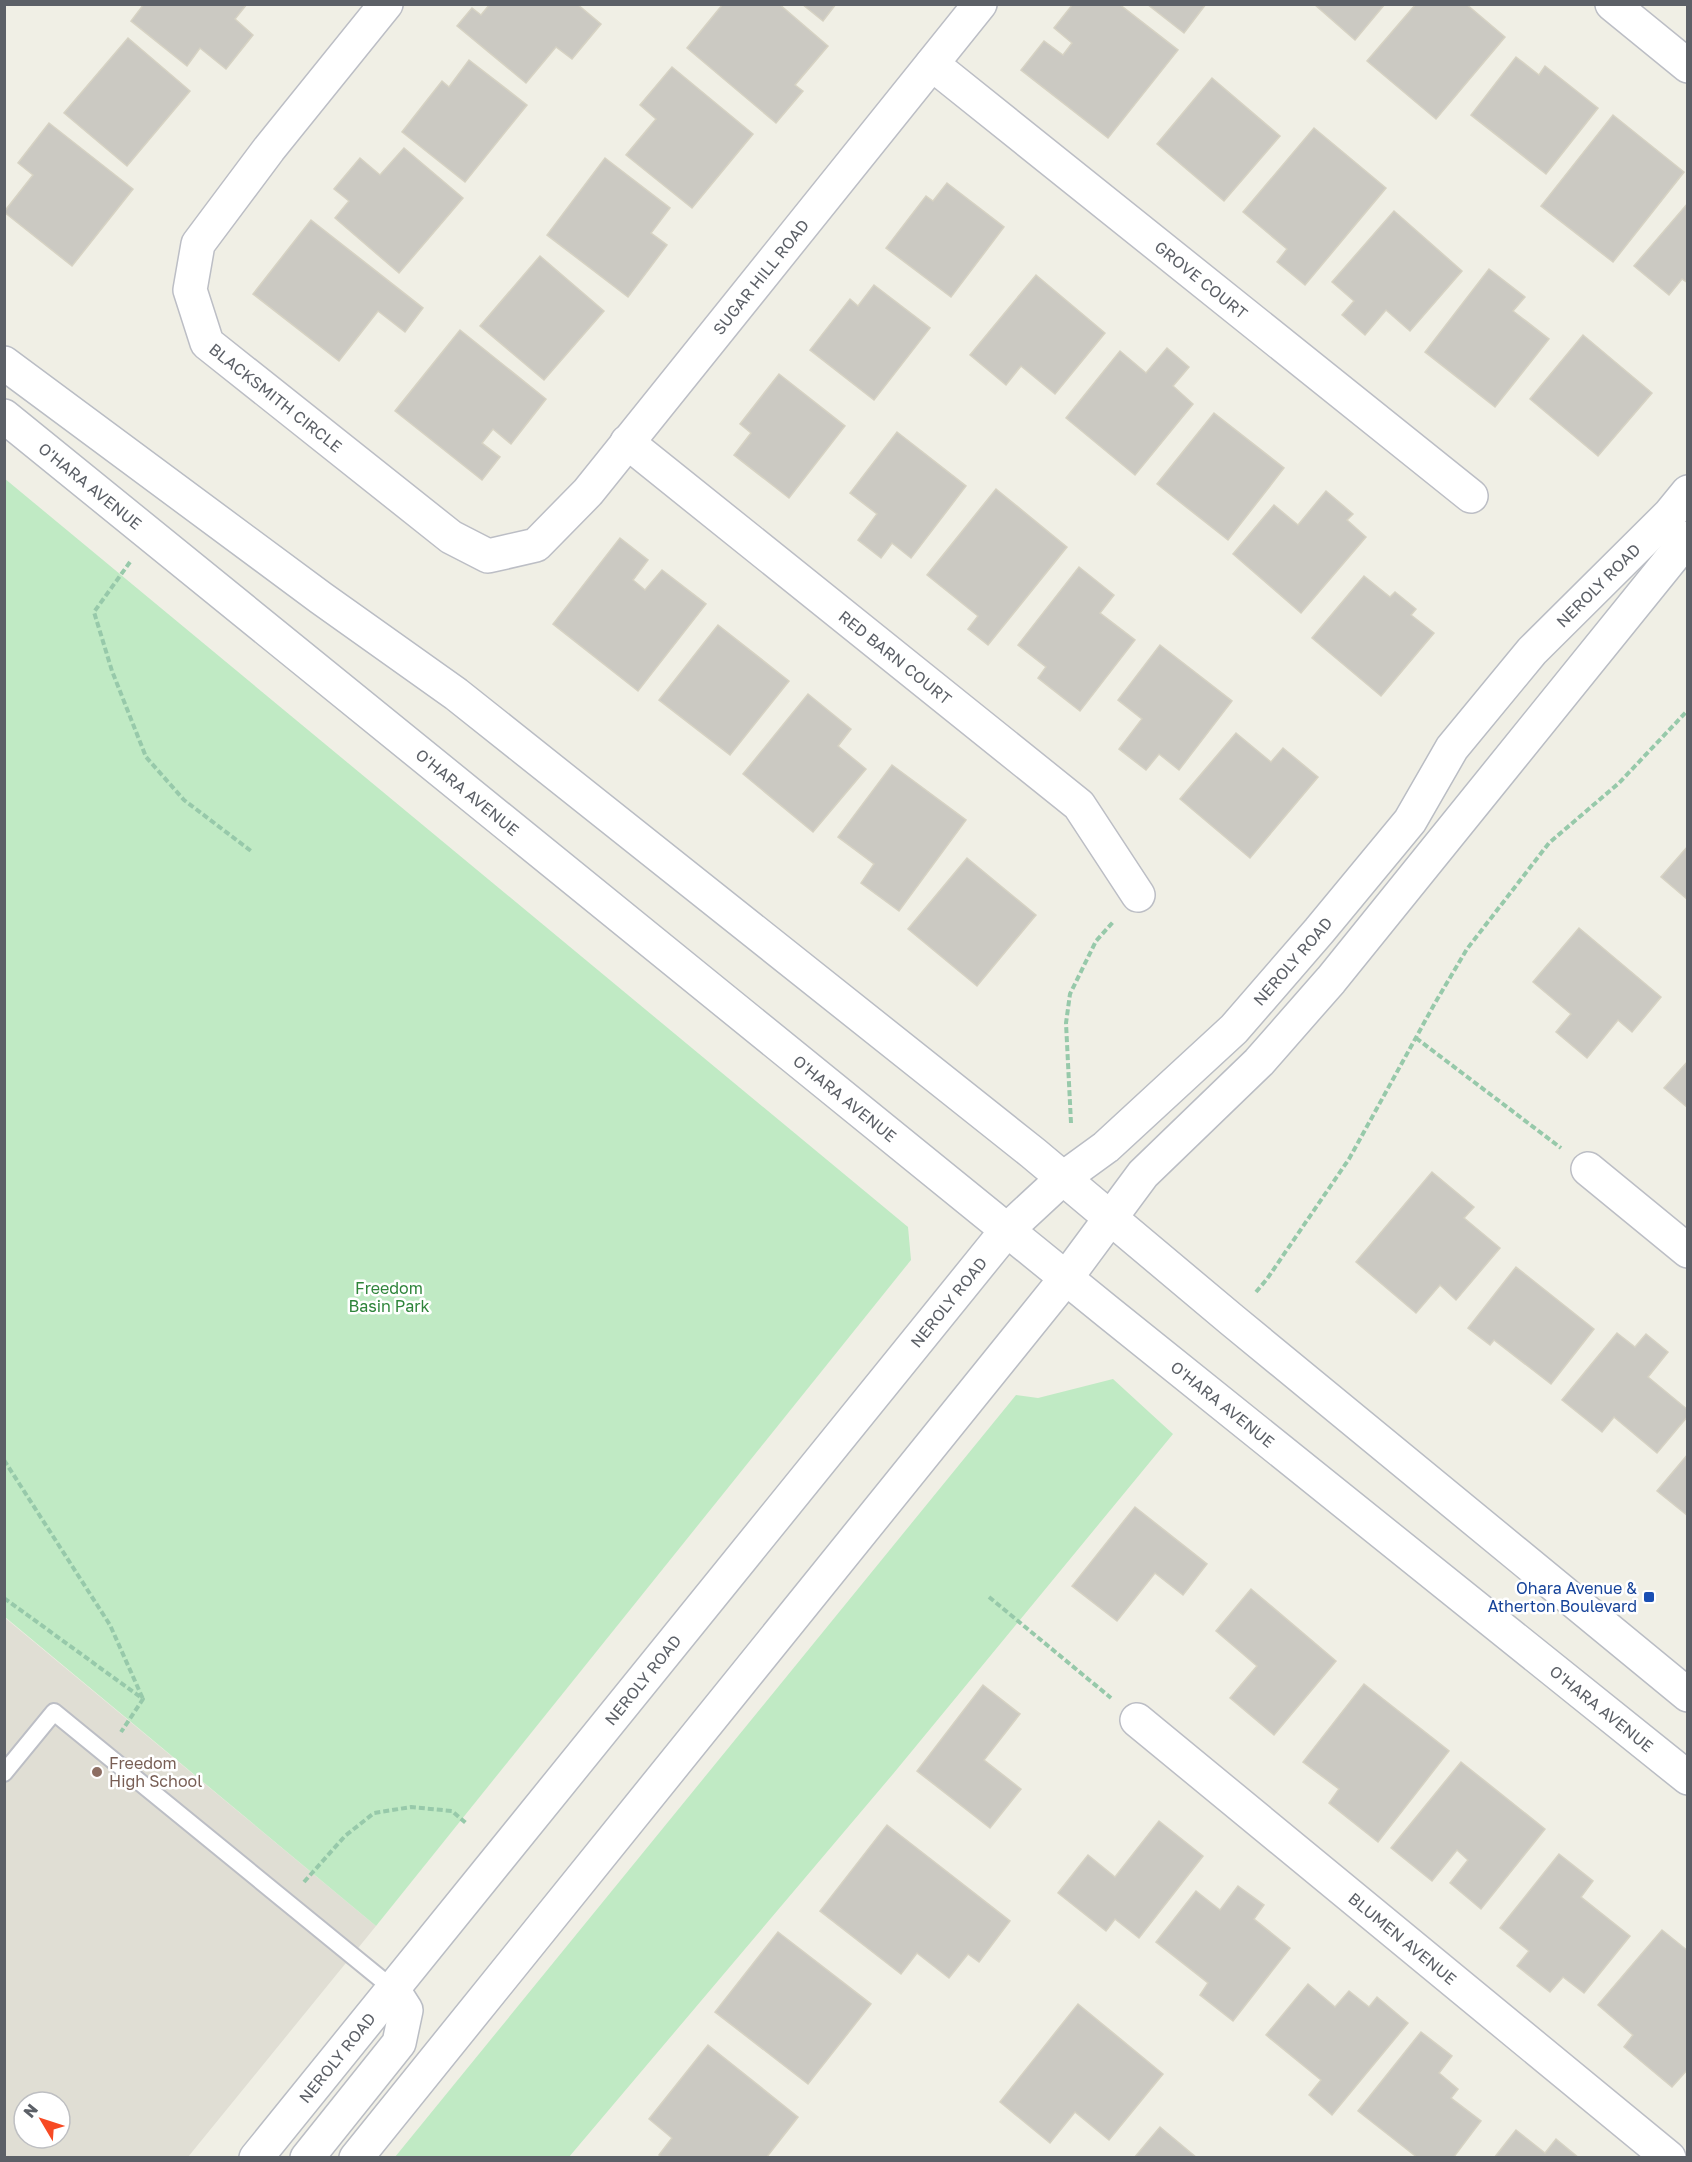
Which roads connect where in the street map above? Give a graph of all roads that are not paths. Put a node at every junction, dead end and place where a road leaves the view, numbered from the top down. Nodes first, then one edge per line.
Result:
1 (386, 4) edge
2 (980, 4) edge
3 (1612, 4) edge
4 (932, 64) junction
5 (1688, 66) edge
6 (4, 363) edge
7 (4, 416) edge
8 (627, 442) junction
9 (1688, 492) edge
10 (1471, 496) dead end
11 (1688, 538) edge
12 (536, 545) joint
13 (1138, 895) road end
14 (1588, 1169) road end
15 (1062, 1179) junction
16 (1112, 1218) junction
17 (1007, 1230) junction
18 (1688, 1251) edge
19 (1066, 1278) junction
20 (1688, 1695) edge
21 (1137, 1720) road end
22 (4, 1773) edge
23 (1688, 1778) edge
24 (392, 1988) junction
25 (256, 2157) edge
26 (307, 2157) edge
27 (356, 2157) edge
28 (1669, 2157) edge

1 - 12 street, BLACKSMITH CIRCLE
2 - 4 street, SUGAR HILL ROAD
3 - 5 street
4 - 8 street, SUGAR HILL ROAD
4 - 10 street, GROVE COURT
6 - 15 street
7 - 17 street, O'HARA AVENUE
8 - 12 street, SUGAR HILL ROAD
8 - 13 street, RED BARN COURT
9 - 15 street, NEROLY ROAD
11 - 16 street, NEROLY ROAD
14 - 18 street
15 - 16 street
15 - 17 street, NEROLY ROAD
16 - 19 street, NEROLY ROAD
16 - 20 street
17 - 19 street, O'HARA AVENUE
17 - 24 street, NEROLY ROAD
19 - 23 street, O'HARA AVENUE
19 - 27 street, NEROLY ROAD
21 - 28 street, BLUMEN AVENUE
22 - 24 lane
24 - 25 street, NEROLY ROAD
24 - 26 street

